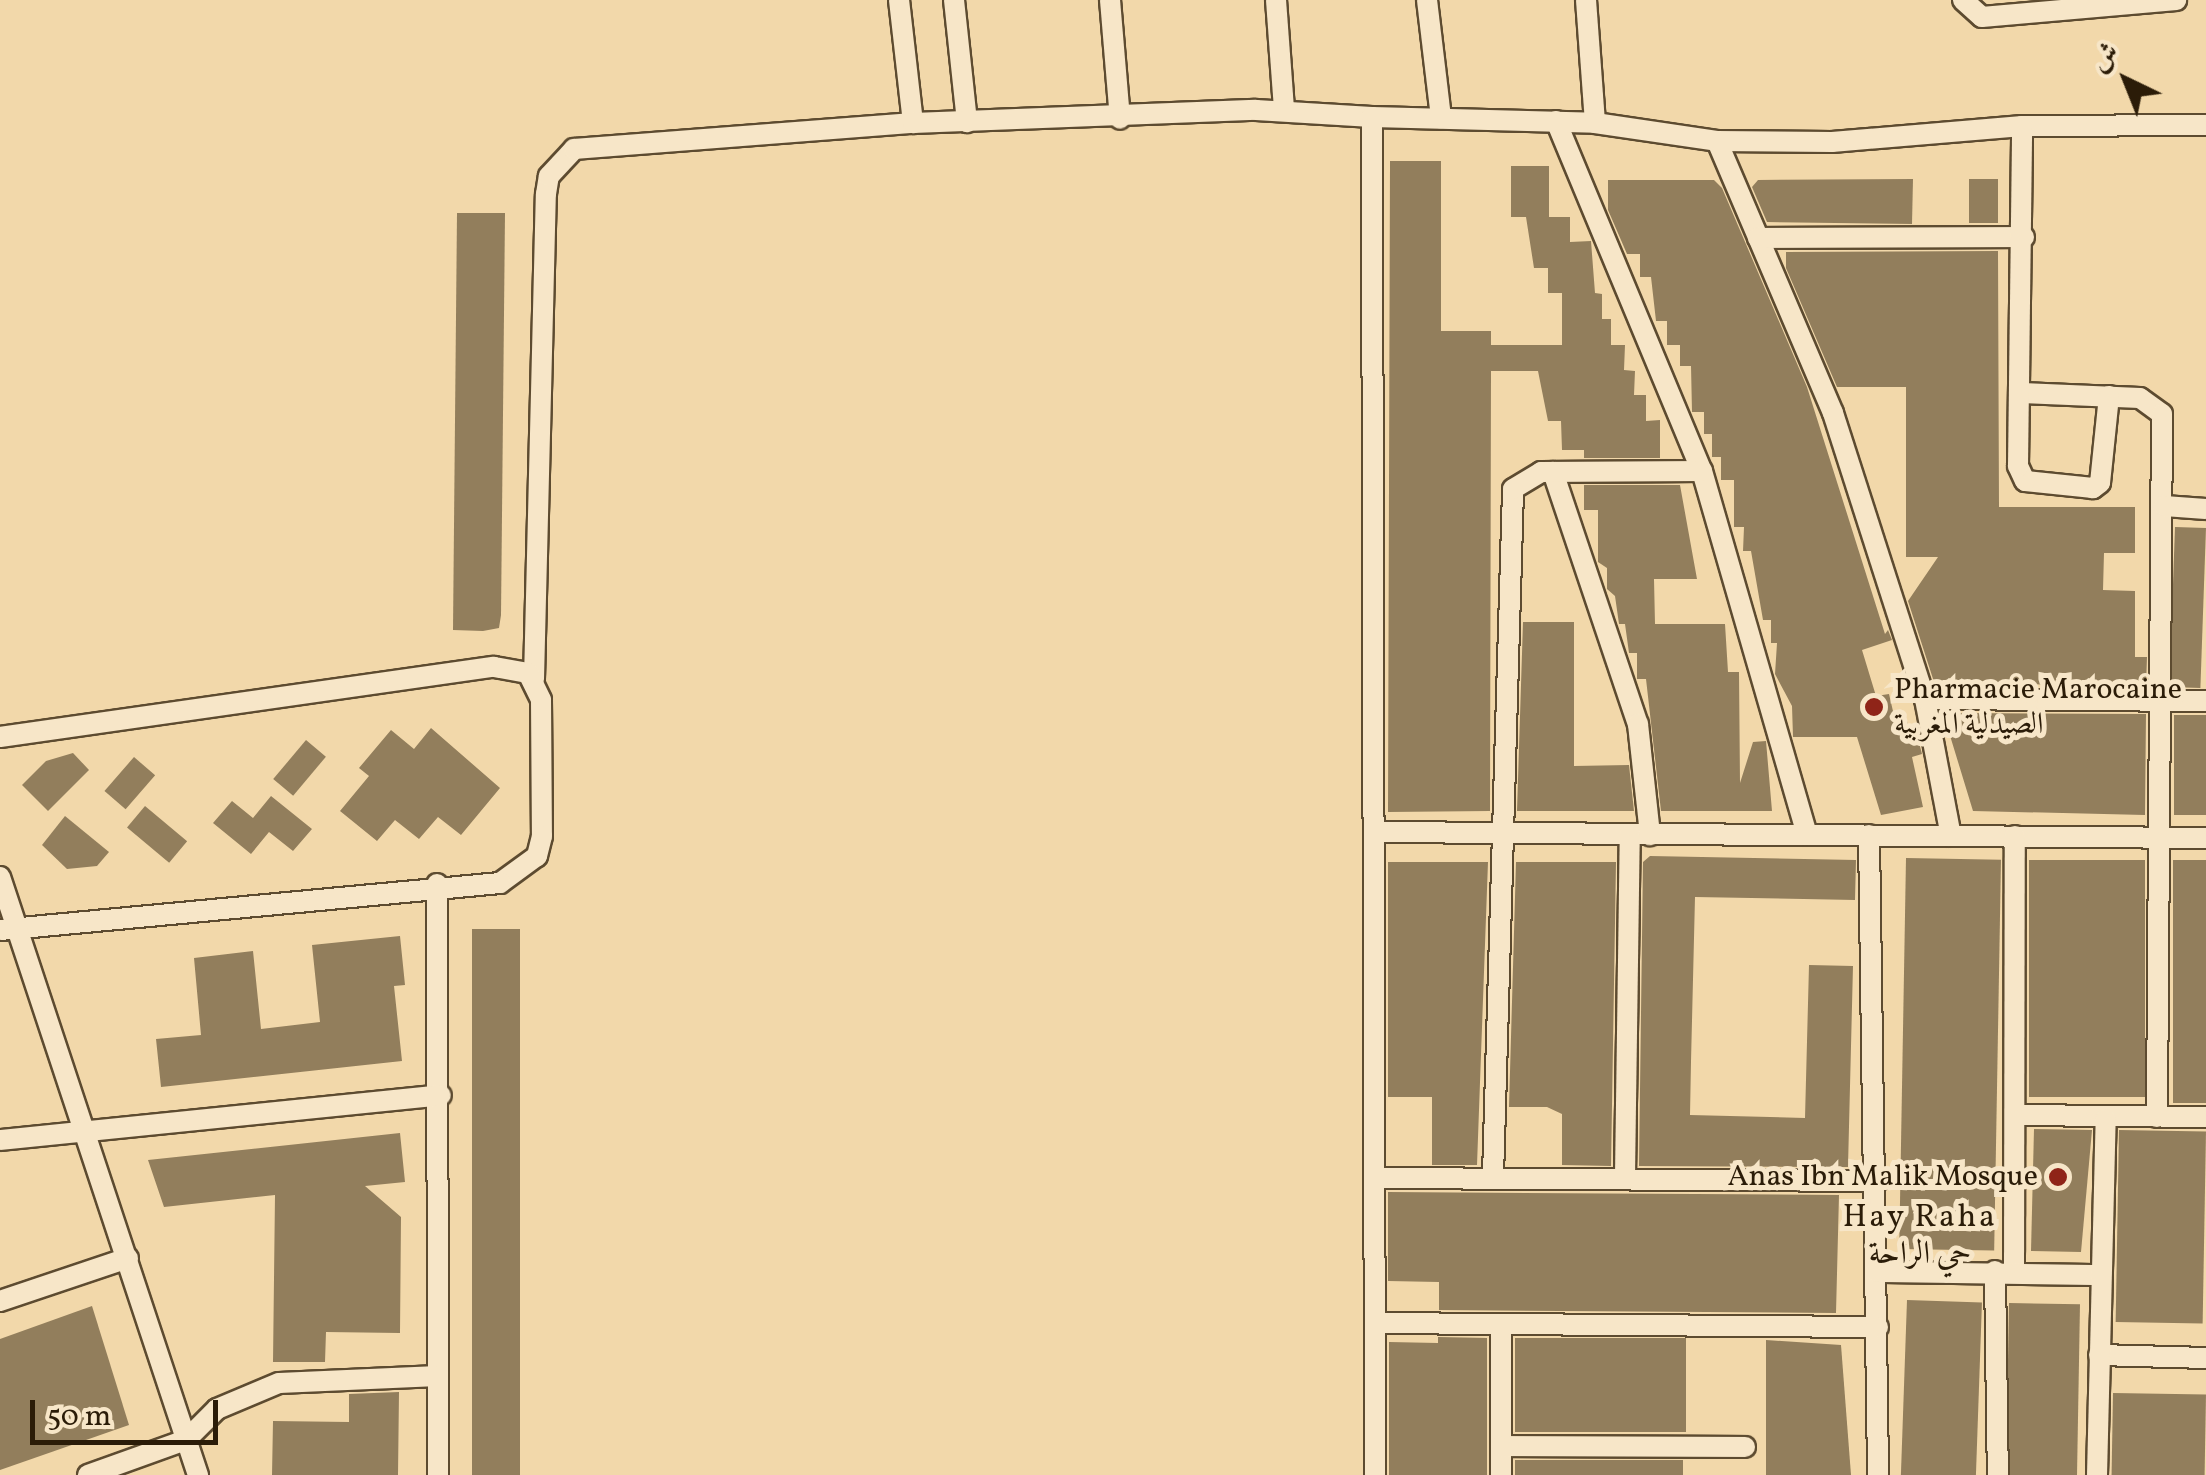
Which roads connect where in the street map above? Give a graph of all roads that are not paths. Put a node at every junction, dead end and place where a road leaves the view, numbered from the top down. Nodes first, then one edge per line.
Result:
1 (899, 0) edge
2 (954, 0) edge
3 (1110, 0) edge
4 (1276, 0) edge
5 (1427, 0) edge
6 (1586, 0) edge
7 (1963, 0) edge
8 (2176, 0) edge
9 (2100, 2) edge
10 (1284, 110) junction
11 (1372, 117) junction
12 (1441, 118) junction
13 (1120, 119) junction
14 (1556, 121) junction
15 (967, 122) junction
16 (913, 123) junction
17 (1595, 123) junction
18 (2206, 124) edge
19 (2022, 126) junction
20 (1716, 140) junction
21 (2024, 237) junction
22 (1758, 238) junction
23 (2022, 393) junction
24 (2110, 396) junction
25 (1702, 470) junction
26 (1553, 472) junction
27 (2164, 506) junction
28 (2206, 509) edge
29 (534, 679) junction
30 (1924, 699) junction
31 (2156, 700) junction
32 (2206, 701) edge
33 (0, 738) edge
34 (1374, 832) junction
35 (1500, 833) junction
36 (1808, 834) junction
37 (1640, 835) junction
38 (1869, 835) junction
39 (1951, 836) junction
40 (2016, 836) junction
41 (2158, 837) junction
42 (2206, 838) edge
43 (0, 877) edge
44 (437, 884) junction
45 (8, 929) edge
46 (440, 1096) junction
47 (2016, 1115) junction
48 (2206, 1116) edge
49 (2157, 1117) junction
50 (2106, 1119) junction
51 (84, 1131) junction
52 (0, 1140) edge
53 (1492, 1176) junction
54 (1626, 1176) junction
55 (1378, 1178) junction
56 (1878, 1182) junction
57 (128, 1258) junction
58 (2004, 1271) junction
59 (1876, 1272) junction
60 (2100, 1275) junction
61 (0, 1301) edge
62 (1375, 1323) junction
63 (1878, 1327) junction
64 (1501, 1328) junction
65 (2100, 1355) junction
66 (2206, 1358) edge
67 (438, 1376) junction
68 (186, 1440) junction
69 (1502, 1446) junction
70 (1745, 1447) dead end
71 (88, 1475) edge
72 (198, 1475) edge
73 (438, 1475) edge
74 (1375, 1475) edge
75 (1502, 1475) edge
76 (1878, 1475) edge
77 (1998, 1475) edge
78 (2097, 1475) edge

1 - 16 street
2 - 15 street
3 - 13 street
4 - 10 street
5 - 12 street
6 - 17 street
7 - 9 street
8 - 9 street
10 - 11 street
10 - 13 street
11 - 12 street
11 - 34 street
12 - 14 street
13 - 15 street
14 - 17 street
14 - 25 street
15 - 16 street
16 - 29 street
17 - 20 street
18 - 19 street
19 - 20 street
19 - 21 street
20 - 22 street
21 - 22 street
21 - 23 street
22 - 30 street
23 - 24 street
23 - 24 street
24 - 27 street
25 - 26 street
25 - 36 street
26 - 35 street
26 - 37 street
27 - 28 street
27 - 31 street
29 - 33 street
29 - 44 street
30 - 31 street
30 - 39 street
31 - 32 street
31 - 41 street
34 - 35 street
34 - 55 street
35 - 37 street
35 - 53 street
36 - 37 street
36 - 38 street
37 - 54 street
38 - 39 street
38 - 56 street
39 - 40 street
40 - 41 street
40 - 47 street
41 - 42 street
41 - 49 street
43 - 45 street
44 - 45 street
44 - 46 street
45 - 51 street
46 - 51 street
46 - 67 street
47 - 50 street
47 - 58 street
48 - 49 street
49 - 50 street
50 - 60 street
51 - 52 street
51 - 57 street
53 - 54 street
53 - 55 street
54 - 56 street
55 - 62 street
56 - 59 street
57 - 61 street
57 - 68 street
58 - 59 street
58 - 60 street
58 - 77 street
59 - 63 street
60 - 65 street
62 - 64 street
62 - 74 street
63 - 64 street
63 - 76 street
64 - 69 street
65 - 66 street
65 - 78 street
67 - 68 street
67 - 73 street
68 - 71 street
68 - 72 street
69 - 70 street
69 - 75 street

